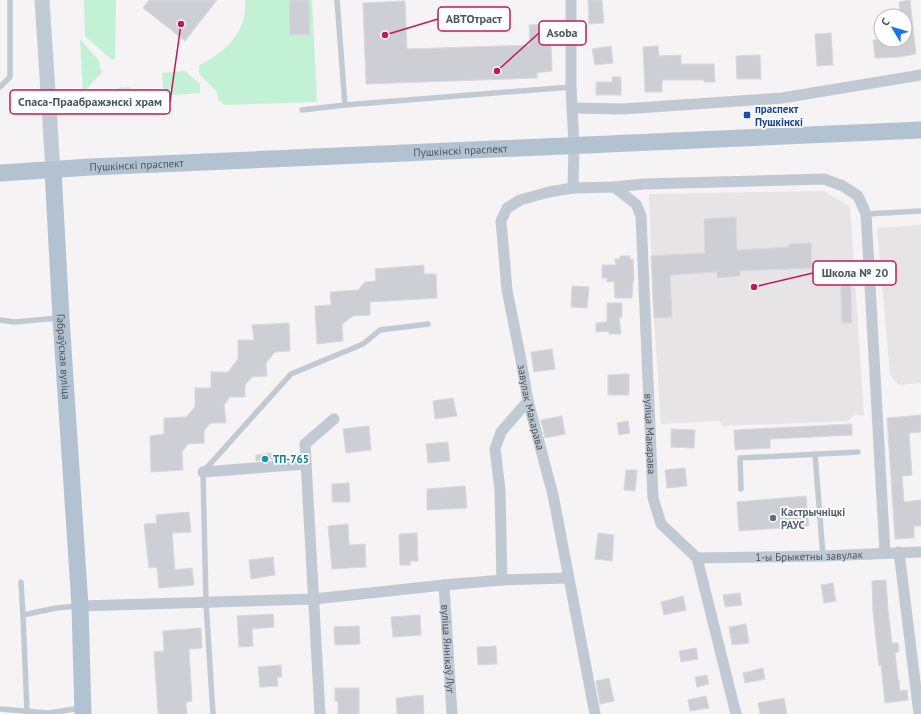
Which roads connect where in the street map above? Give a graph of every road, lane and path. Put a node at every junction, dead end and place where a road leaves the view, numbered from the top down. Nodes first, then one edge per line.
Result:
1 (10, 0) edge
2 (42, 0) edge
3 (337, 0) edge
4 (571, 0) edge
5 (921, 75) edge
6 (0, 87) edge
7 (571, 87) junction
8 (345, 105) junction
9 (573, 108) junction
10 (302, 110) dead end
11 (921, 130) edge
12 (574, 146) junction
13 (53, 170) junction
14 (0, 173) edge
15 (614, 187) junction
16 (573, 188) junction
17 (921, 211) edge
18 (866, 214) junction
19 (61, 318) junction
20 (0, 320) edge
21 (428, 324) dead end
22 (528, 401) junction
23 (334, 419) dead end
24 (858, 452) dead end
25 (815, 454) junction
26 (306, 464) junction
27 (203, 472) junction
28 (741, 489) dead end
29 (899, 552) junction
30 (921, 552) edge
31 (885, 553) junction
32 (823, 556) junction
33 (697, 558) junction
34 (568, 578) junction
35 (502, 580) junction
36 (21, 582) dead end
37 (444, 584) junction
38 (314, 599) junction
39 (206, 603) junction
40 (80, 606) junction
41 (23, 615) junction
42 (0, 709) edge
43 (83, 711) edge
44 (27, 712) junction
45 (213, 714) edge
46 (320, 714) edge
47 (452, 714) edge
48 (595, 714) edge
49 (736, 714) edge
50 (919, 714) edge

1 - 6 lane
2 - 13 main road, Габраўская вуліца
3 - 8 lane
4 - 7 street
5 - 9 street
7 - 8 lane
7 - 9 street
8 - 10 lane
9 - 12 street
11 - 12 main road, Пушкінскі праспект
12 - 13 main road, Пушкінскі праспект
12 - 16 street
13 - 14 main road, Пушкінскі праспект
13 - 19 main road, Габраўская вуліца
15 - 16 street
15 - 18 street
15 - 33 street, вуліца Макарава
16 - 22 street, завулак Макарава
17 - 18 lane
18 - 31 street
19 - 20 lane
19 - 40 main road, Габраўская вуліца
21 - 27 lane
22 - 34 street, завулак Макарава
22 - 35 street
23 - 26 street
24 - 25 lane
25 - 28 lane
25 - 32 lane
26 - 27 street
26 - 38 street
27 - 39 lane
29 - 30 street, 1-ы Брыкетны завулак
29 - 31 street, 1-ы Брыкетны завулак
29 - 50 street
31 - 32 street, 1-ы Брыкетны завулак
32 - 33 street, 1-ы Брыкетны завулак
33 - 49 street
34 - 35 street
34 - 48 street, завулак Макарава
35 - 37 street
36 - 41 lane
37 - 38 street
37 - 47 street, вуліца Яннікаў Луг
38 - 39 street
38 - 46 street
39 - 40 street
39 - 45 lane
40 - 41 lane
40 - 43 main road, Габраўская вуліца
41 - 44 lane
42 - 44 lane
43 - 44 lane

